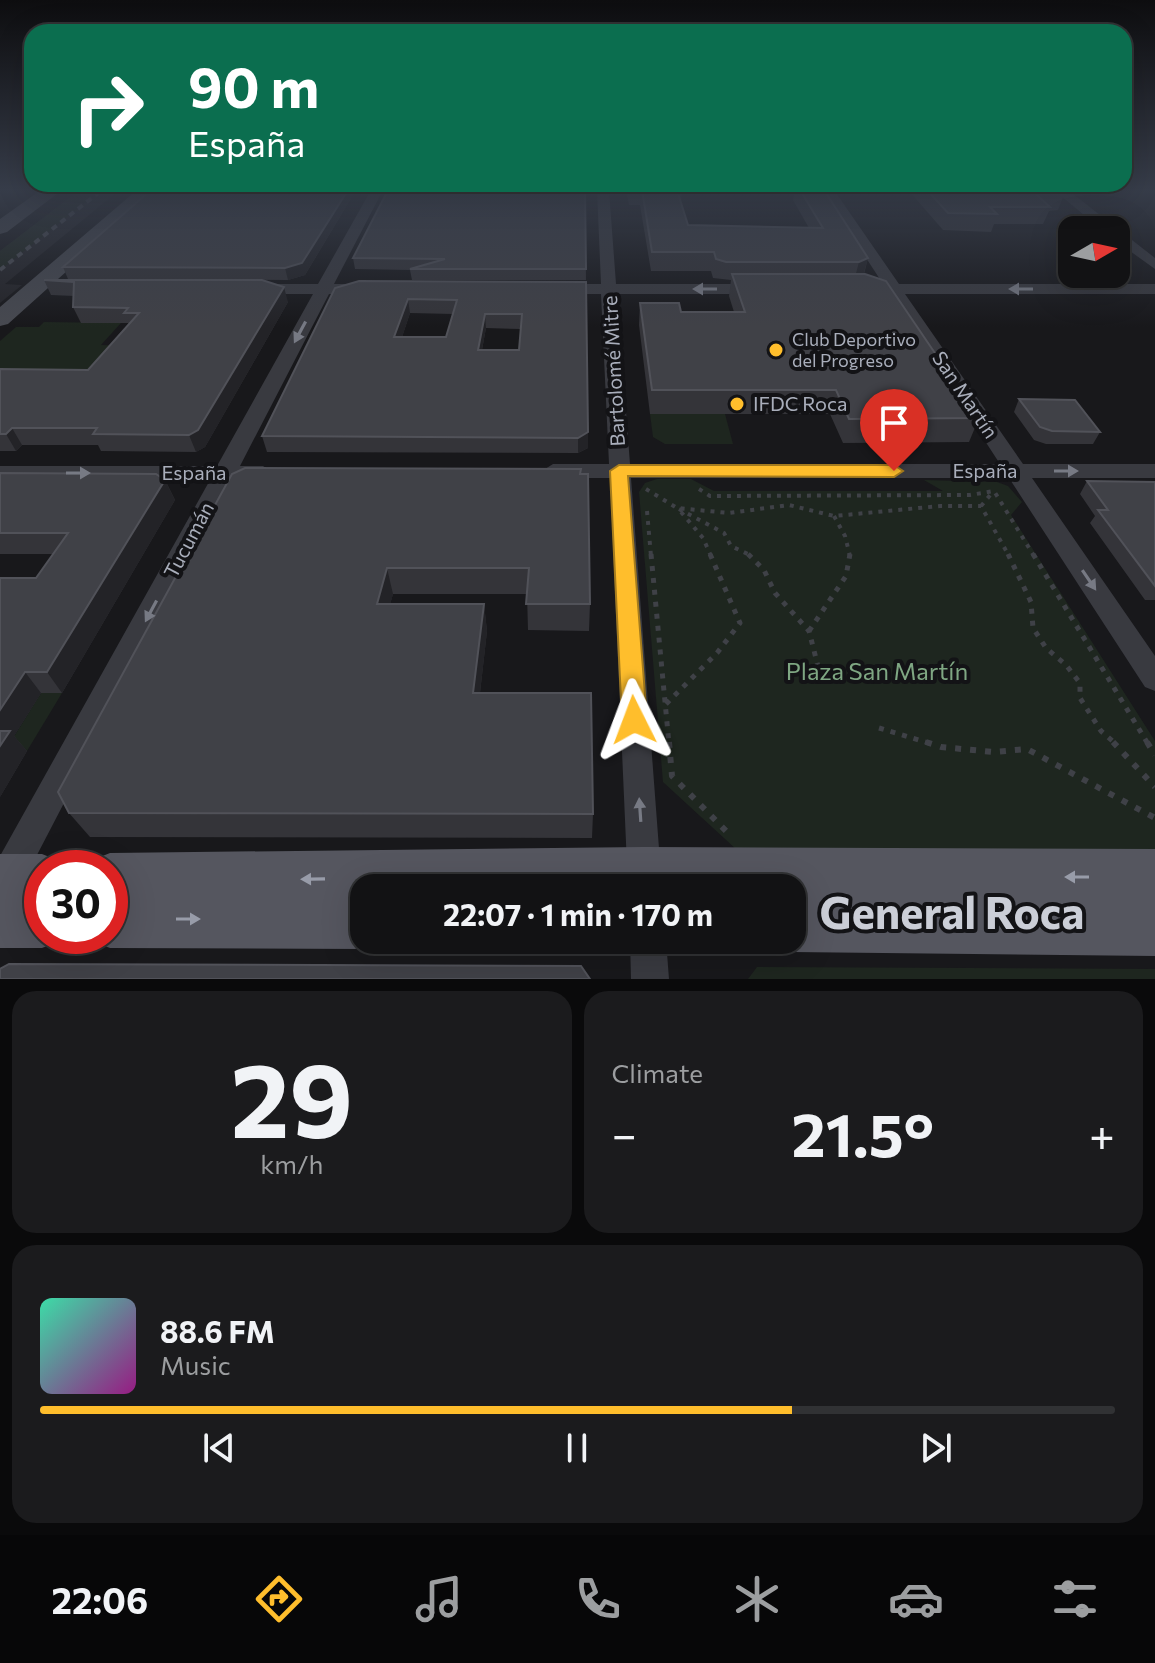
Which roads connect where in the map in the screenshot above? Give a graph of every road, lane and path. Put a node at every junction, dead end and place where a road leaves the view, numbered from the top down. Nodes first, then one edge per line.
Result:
1 (95, 236) edge
2 (352, 236) edge
3 (606, 236) edge
4 (858, 236) edge
5 (1130, 245) edge
6 (1155, 265) edge
7 (36, 287) junction
8 (68, 288) edge
9 (610, 288) junction
10 (243, 289) edge
11 (323, 289) junction
12 (371, 289) edge
13 (546, 289) edge
14 (767, 289) edge
15 (846, 289) edge
16 (893, 289) junction
17 (1155, 289) edge
18 (0, 319) edge
19 (524, 471) edge
20 (619, 471) junction
21 (1017, 471) junction
22 (1155, 471) edge
23 (0, 473) edge
24 (225, 473) junction
25 (288, 473) edge
26 (696, 487) dead end
27 (658, 488) dead end
28 (645, 489) junction
29 (994, 491) junction
30 (981, 506) junction
31 (677, 508) junction
32 (834, 516) junction
33 (809, 631) junction
34 (1155, 679) edge
35 (823, 686) dead end
36 (666, 704) junction
37 (879, 728) dead end
38 (1155, 755) edge
39 (1155, 787) edge
40 (1155, 818) edge
41 (735, 836) dead end
42 (644, 874) edge
43 (1155, 877) edge
44 (806, 880) edge
45 (128, 881) edge
46 (350, 881) edge
47 (15, 896) edge
48 (128, 919) edge
49 (350, 920) edge
50 (806, 922) edge
51 (1155, 926) edge
52 (649, 954) edge
53 (650, 979) edge

1 - 7 main road
2 - 11 street, Tucumán
3 - 9 street, Bartolomé Mitre
4 - 16 street, San Martín
5 - 6 street
7 - 8 street
7 - 18 main road
9 - 13 street
14 -> 9 street
9 - 20 street, Bartolomé Mitre
10 - 11 street
11 - 12 street
11 -> 24 street, Tucumán
15 - 16 street
17 -> 16 street
16 - 21 street, San Martín
19 - 20 street, España
20 - 21 street, España
42 -> 20 street, Bartolomé Mitre
21 -> 22 street, España
21 -> 34 street, San Martín
23 -> 24 street, España
24 - 25 street, España
24 -> 47 street, Tucumán
26 - 29 path
27 - 28 path
28 - 31 path
28 - 36 path
29 - 30 path
29 - 38 path
30 - 32 path
30 - 39 path
31 - 32 path
31 - 33 path
31 - 36 path
32 - 33 path
33 - 35 path
36 - 41 path
37 - 40 path
43 -> 44 main road
46 -> 45 main road
48 -> 49 main road
50 - 51 main road
52 - 53 street

